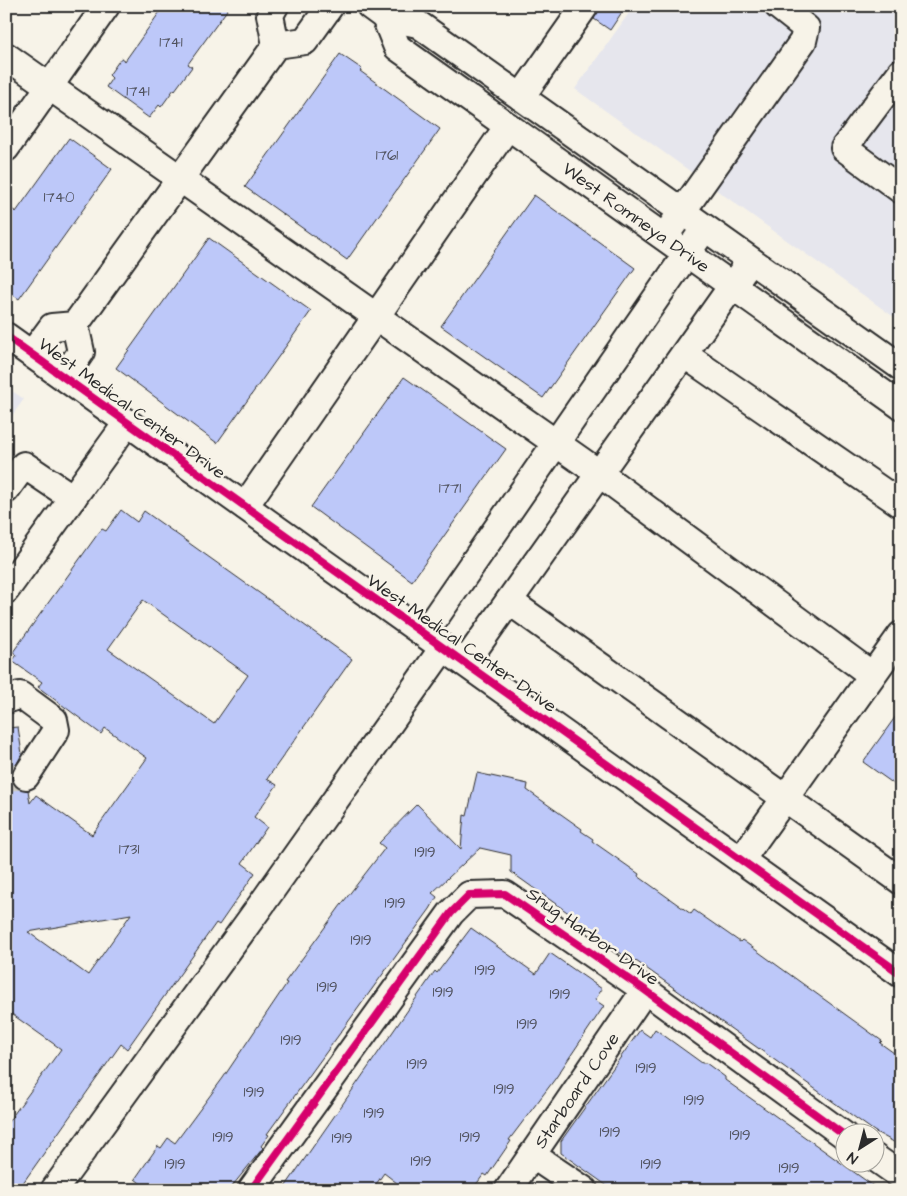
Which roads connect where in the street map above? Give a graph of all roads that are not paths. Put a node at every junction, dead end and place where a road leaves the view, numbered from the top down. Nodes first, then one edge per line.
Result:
1 (106, 6) edge
2 (276, 6) edge
3 (330, 6) edge
4 (585, 6) edge
5 (778, 6) edge
6 (377, 12) edge
7 (276, 45) junction
8 (6, 56) edge
9 (901, 72) edge
10 (50, 86) junction
11 (521, 97) junction
12 (508, 126) junction
13 (6, 148) edge
14 (180, 178) junction
15 (901, 190) edge
16 (683, 212) junction
17 (705, 228) junction
18 (664, 237) junction
19 (688, 254) junction
20 (750, 260) junction
21 (732, 286) junction
22 (376, 317) junction
23 (75, 325) junction
24 (15, 347) edge
25 (685, 355) junction
26 (901, 367) edge
27 (64, 377) junction
28 (901, 406) edge
29 (128, 423) junction
30 (557, 444) junction
31 (600, 474) junction
32 (6, 490) edge
33 (73, 498) junction
34 (901, 504) edge
35 (244, 506) junction
36 (6, 590) edge
37 (509, 601) junction
38 (901, 635) edge
39 (434, 641) junction
40 (465, 663) junction
41 (872, 675) junction
42 (6, 700) edge
43 (26, 776) dead end
44 (785, 798) junction
45 (742, 860) junction
46 (901, 880) edge
47 (901, 974) edge
48 (645, 990) junction
49 (834, 1128) edge
50 (532, 1155) junction
51 (884, 1164) edge
52 (901, 1176) edge
53 (54, 1190) edge
54 (251, 1190) edge
55 (508, 1190) edge
56 (584, 1190) edge

1 - 10 street
2 - 7 street
3 - 7 street
4 - 11 street
5 - 16 street
6 - 11 street, West Romneya Drive
6 - 12 street, West Romneya Drive
7 - 14 street
8 - 10 street
9 - 15 street
10 - 13 street
10 - 14 street
11 - 16 street, West Romneya Drive
12 - 18 street, West Romneya Drive
12 - 22 street
14 - 22 street
14 - 23 street
16 - 17 street, West Romneya Drive
16 - 18 street
17 - 19 street
17 - 20 street, West Romneya Drive
18 - 19 street, West Romneya Drive
19 - 21 street, West Romneya Drive
19 - 30 street
20 - 21 street
20 - 26 street, West Romneya Drive
21 - 25 street
21 - 28 street, West Romneya Drive
22 - 30 street
22 - 35 street
23 - 24 street
23 - 27 street
24 - 27 street, West Medical Center Drive
25 - 31 street
25 - 34 street
27 - 29 street, West Medical Center Drive
29 - 33 street
29 - 35 street, West Medical Center Drive
30 - 31 street
30 - 39 street
31 - 37 street
31 - 41 street
32 - 33 street
33 - 36 street
35 - 39 street, West Medical Center Drive
37 - 40 street
37 - 44 street
38 - 41 street
39 - 40 street, West Medical Center Drive
39 - 53 street
40 - 45 street, West Medical Center Drive
41 - 44 street
42 - 43 street
44 - 45 street
44 - 46 street
45 - 47 street, West Medical Center Drive
48 - 49 street, Snug Harbor Drive
48 - 50 street, Starboard Cove
48 - 54 street, Snug Harbor Drive
50 - 55 street, Starboard Cove
50 - 56 street
51 - 52 street

